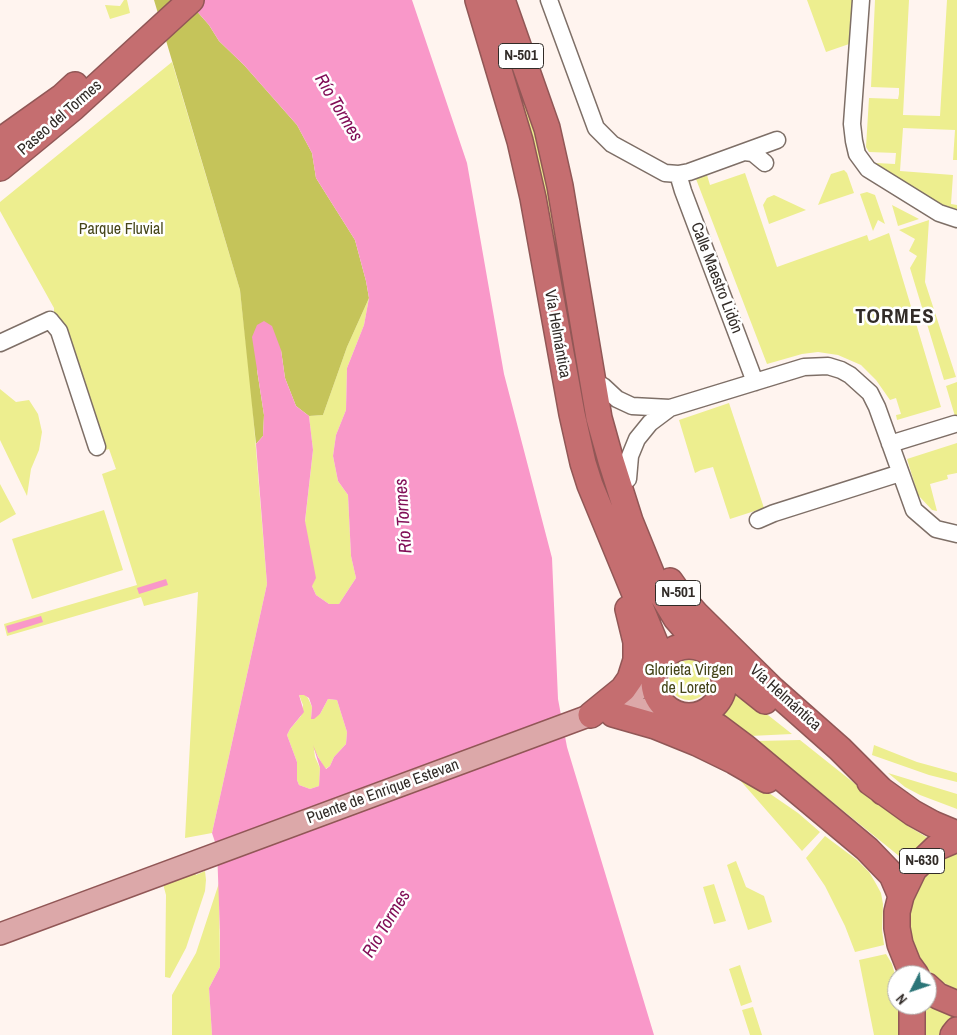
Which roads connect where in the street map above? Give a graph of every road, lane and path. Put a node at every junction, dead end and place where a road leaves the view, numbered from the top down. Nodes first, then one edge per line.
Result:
1 (170, 0) edge
2 (190, 0) edge
3 (478, 0) edge
4 (502, 0) edge
5 (512, 0) edge
6 (549, 0) edge
7 (861, 0) edge
8 (114, 62) junction
9 (542, 112) junction
10 (777, 140) dead end
11 (0, 141) edge
12 (744, 152) junction
13 (765, 163) dead end
14 (0, 168) edge
15 (678, 174) junction
16 (957, 219) edge
17 (584, 324) junction
18 (0, 343) edge
19 (755, 382) junction
20 (603, 386) junction
21 (670, 408) junction
22 (955, 424) dead end
23 (890, 444) junction
24 (97, 447) dead end
25 (900, 473) junction
26 (628, 479) junction
27 (590, 484) junction
28 (758, 520) dead end
29 (957, 534) edge
30 (702, 648) junction
31 (720, 665) junction
32 (656, 668) junction
33 (667, 710) junction
34 (596, 716) junction
35 (694, 716) junction
36 (882, 792) junction
37 (837, 824) junction
38 (957, 834) edge
39 (957, 839) edge
40 (901, 896) junction
41 (0, 934) edge
42 (909, 965) edge
43 (937, 995) edge
44 (957, 1004) edge
45 (912, 1015) edge
46 (957, 1030) edge
47 (912, 1035) edge
48 (953, 1035) edge

1 - 8 highway
2 - 8 highway
3 - 27 highway, Vía Helmántica
4 - 9 highway, Vía Helmántica / N-501
5 - 9 highway, Vía Helmántica / N-501
6 - 15 street
7 - 16 street
8 - 11 highway, Paseo del Tormes
8 - 14 highway, Paseo del Tormes
9 - 17 highway, Vía Helmántica / N-501
10 - 12 street
12 - 13 street
12 - 15 street
15 - 19 street, Calle Maestro Lidón
17 - 20 highway, Vía Helmántica / N-501
17 - 30 highway, Vía Helmántica / N-501
18 - 24 street
19 - 21 street
19 - 23 street
20 - 21 street
20 - 26 highway, Vía Helmántica / N-501
21 - 26 street
22 - 23 street
23 - 25 street
25 - 28 street
25 - 29 street
26 - 36 highway, Vía Helmántica / N-501
27 - 32 highway, Vía Helmántica / N-501
27 - 34 highway
30 - 31 highway, N-501
30 - 32 highway
31 - 35 highway
31 - 36 highway, Vía Helmántica / N-501
32 - 33 highway, N-501
32 - 34 main road
33 - 34 main road
33 - 35 highway
34 - 37 highway
34 - 41 main road, Puente de Enrique Estevan
35 - 37 highway
36 - 38 highway, Vía Helmántica / N-501
37 - 40 highway
39 - 40 highway, N-630
40 - 42 highway, N-630
43 - 44 highway
45 - 47 highway
46 - 48 highway

